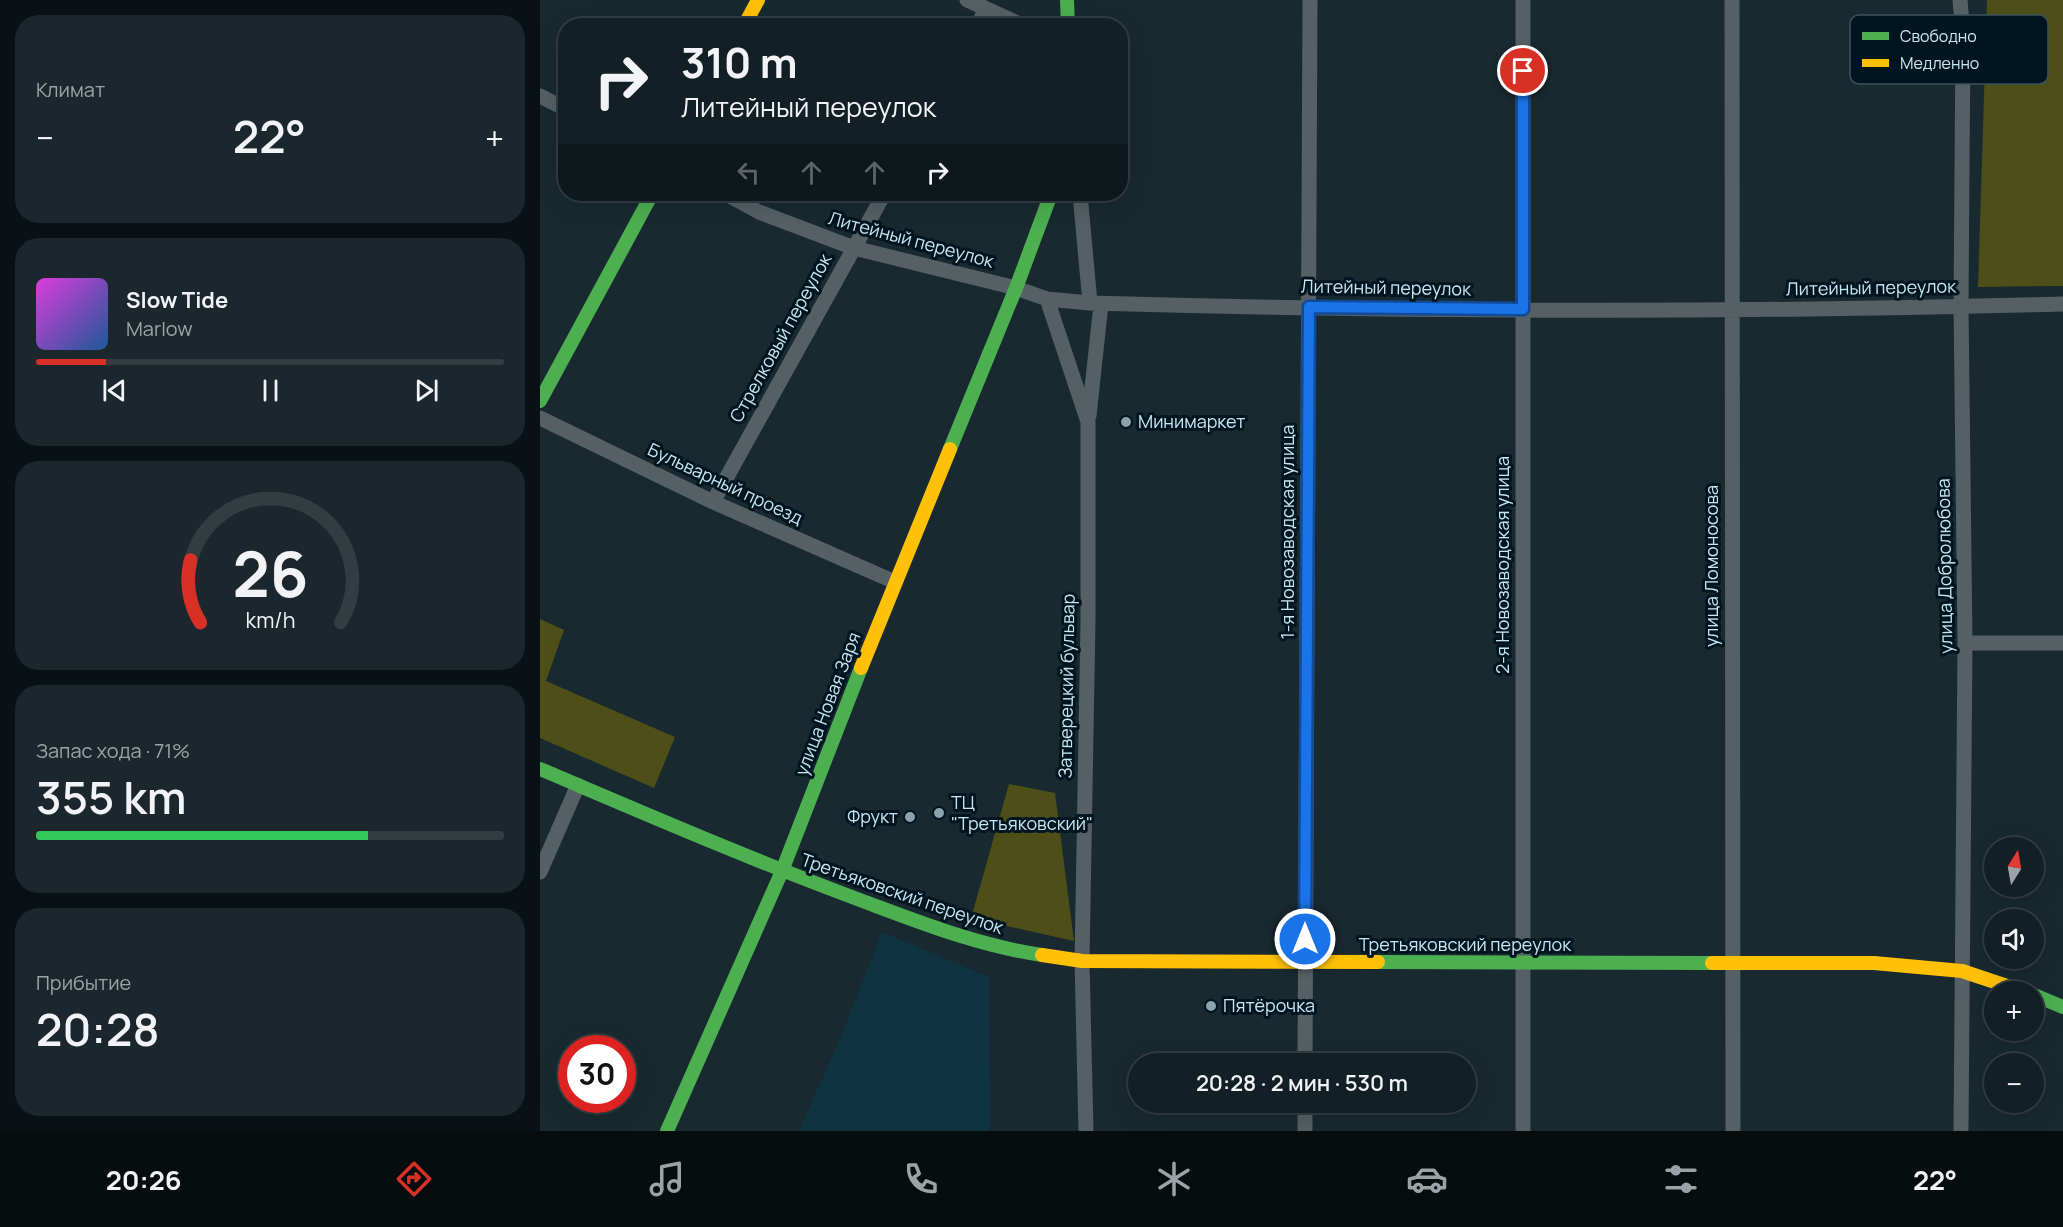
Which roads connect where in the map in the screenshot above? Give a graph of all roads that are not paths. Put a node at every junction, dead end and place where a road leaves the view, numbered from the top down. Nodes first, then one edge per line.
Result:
1 (758, 0) edge
2 (968, 0) edge
3 (1067, 0) edge
4 (1310, 0) edge
5 (1523, 0) edge
6 (1732, 0) edge
7 (1960, 0) edge
8 (986, 9) junction
9 (1961, 15) edge
10 (748, 18) edge
11 (981, 18) edge
12 (1006, 18) edge
13 (1068, 18) edge
14 (1963, 84) edge
15 (540, 96) edge
16 (558, 105) edge
17 (648, 201) edge
18 (739, 201) edge
19 (880, 201) edge
20 (1048, 201) edge
21 (1081, 201) edge
22 (854, 248) junction
23 (1016, 288) junction
24 (1047, 299) junction
25 (1095, 303) junction
26 (2063, 304) edge
27 (1961, 306) junction
28 (1309, 307) junction
29 (1732, 308) junction
30 (1523, 309) junction
31 (540, 401) edge
32 (540, 418) edge
33 (1088, 422) junction
34 (713, 502) junction
35 (895, 582) junction
36 (1965, 643) junction
37 (2063, 643) edge
38 (540, 769) edge
39 (578, 785) junction
40 (782, 871) junction
41 (540, 872) edge
42 (1082, 961) junction
43 (1305, 963) junction
44 (1523, 963) junction
45 (1732, 964) junction
46 (1962, 971) junction
47 (1992, 981) edge
48 (2044, 999) edge
49 (2063, 1007) edge
50 (1305, 1053) edge
51 (1305, 1113) edge
52 (667, 1131) edge
53 (1086, 1131) edge
54 (1305, 1131) edge
55 (1523, 1131) edge
56 (1733, 1131) edge
57 (1961, 1131) edge

1 - 10 main road
2 - 8 street
3 - 13 main road
4 - 28 street, 1-я Новозаводская улица
5 - 30 street, 2-я Новозаводская улица
6 - 29 street, улица Ломоносова
7 - 9 street, улица Добролюбова
8 - 11 street
8 - 12 street
14 - 27 street, улица Добролюбова
15 - 16 street
17 - 31 main road
18 - 22 street, Литейный переулок
19 - 22 street, Стрелковый переулок
20 - 23 main road
21 - 25 street, Затверецкий бульвар
22 - 23 street, Литейный переулок
22 - 34 street, Стрелковый переулок
23 - 24 street, Литейный переулок
23 - 35 main road, улица Новая Заря
24 - 25 street, Литейный переулок
24 - 33 street, Затверецкий бульвар
25 - 28 street, Литейный переулок
25 - 33 street, Затверецкий бульвар
26 - 27 street, Литейный переулок
27 - 29 street, Литейный переулок
27 - 36 street, улица Добролюбова
28 - 30 street, Литейный переулок
28 - 43 street, 1-я Новозаводская улица
29 - 30 street, Литейный переулок
29 - 45 street, улица Ломоносова
30 - 44 street, 2-я Новозаводская улица
32 - 34 street, Бульварный проезд
33 - 42 street, Затверецкий бульвар
34 - 35 street, Бульварный проезд
35 - 40 main road, улица Новая Заря
36 - 37 street
36 - 46 street, улица Добролюбова
38 - 39 main road, Третьяковский переулок
39 - 40 main road, Третьяковский переулок
39 - 41 street
40 - 42 main road, Третьяковский переулок
40 - 52 main road, улица Новая Заря
42 - 43 main road, Третьяковский переулок
42 - 53 street, Затверецкий бульвар
43 - 44 main road, Третьяковский переулок
43 - 50 street, 1-я Новозаводская улица
44 - 45 main road, Третьяковский переулок
44 - 55 street, 2-я Новозаводская улица
45 - 46 main road, Третьяковский переулок
45 - 56 street, улица Ломоносова
46 - 47 main road, Третьяковский переулок
46 - 57 street, улица Добролюбова
48 - 49 main road
51 - 54 street

